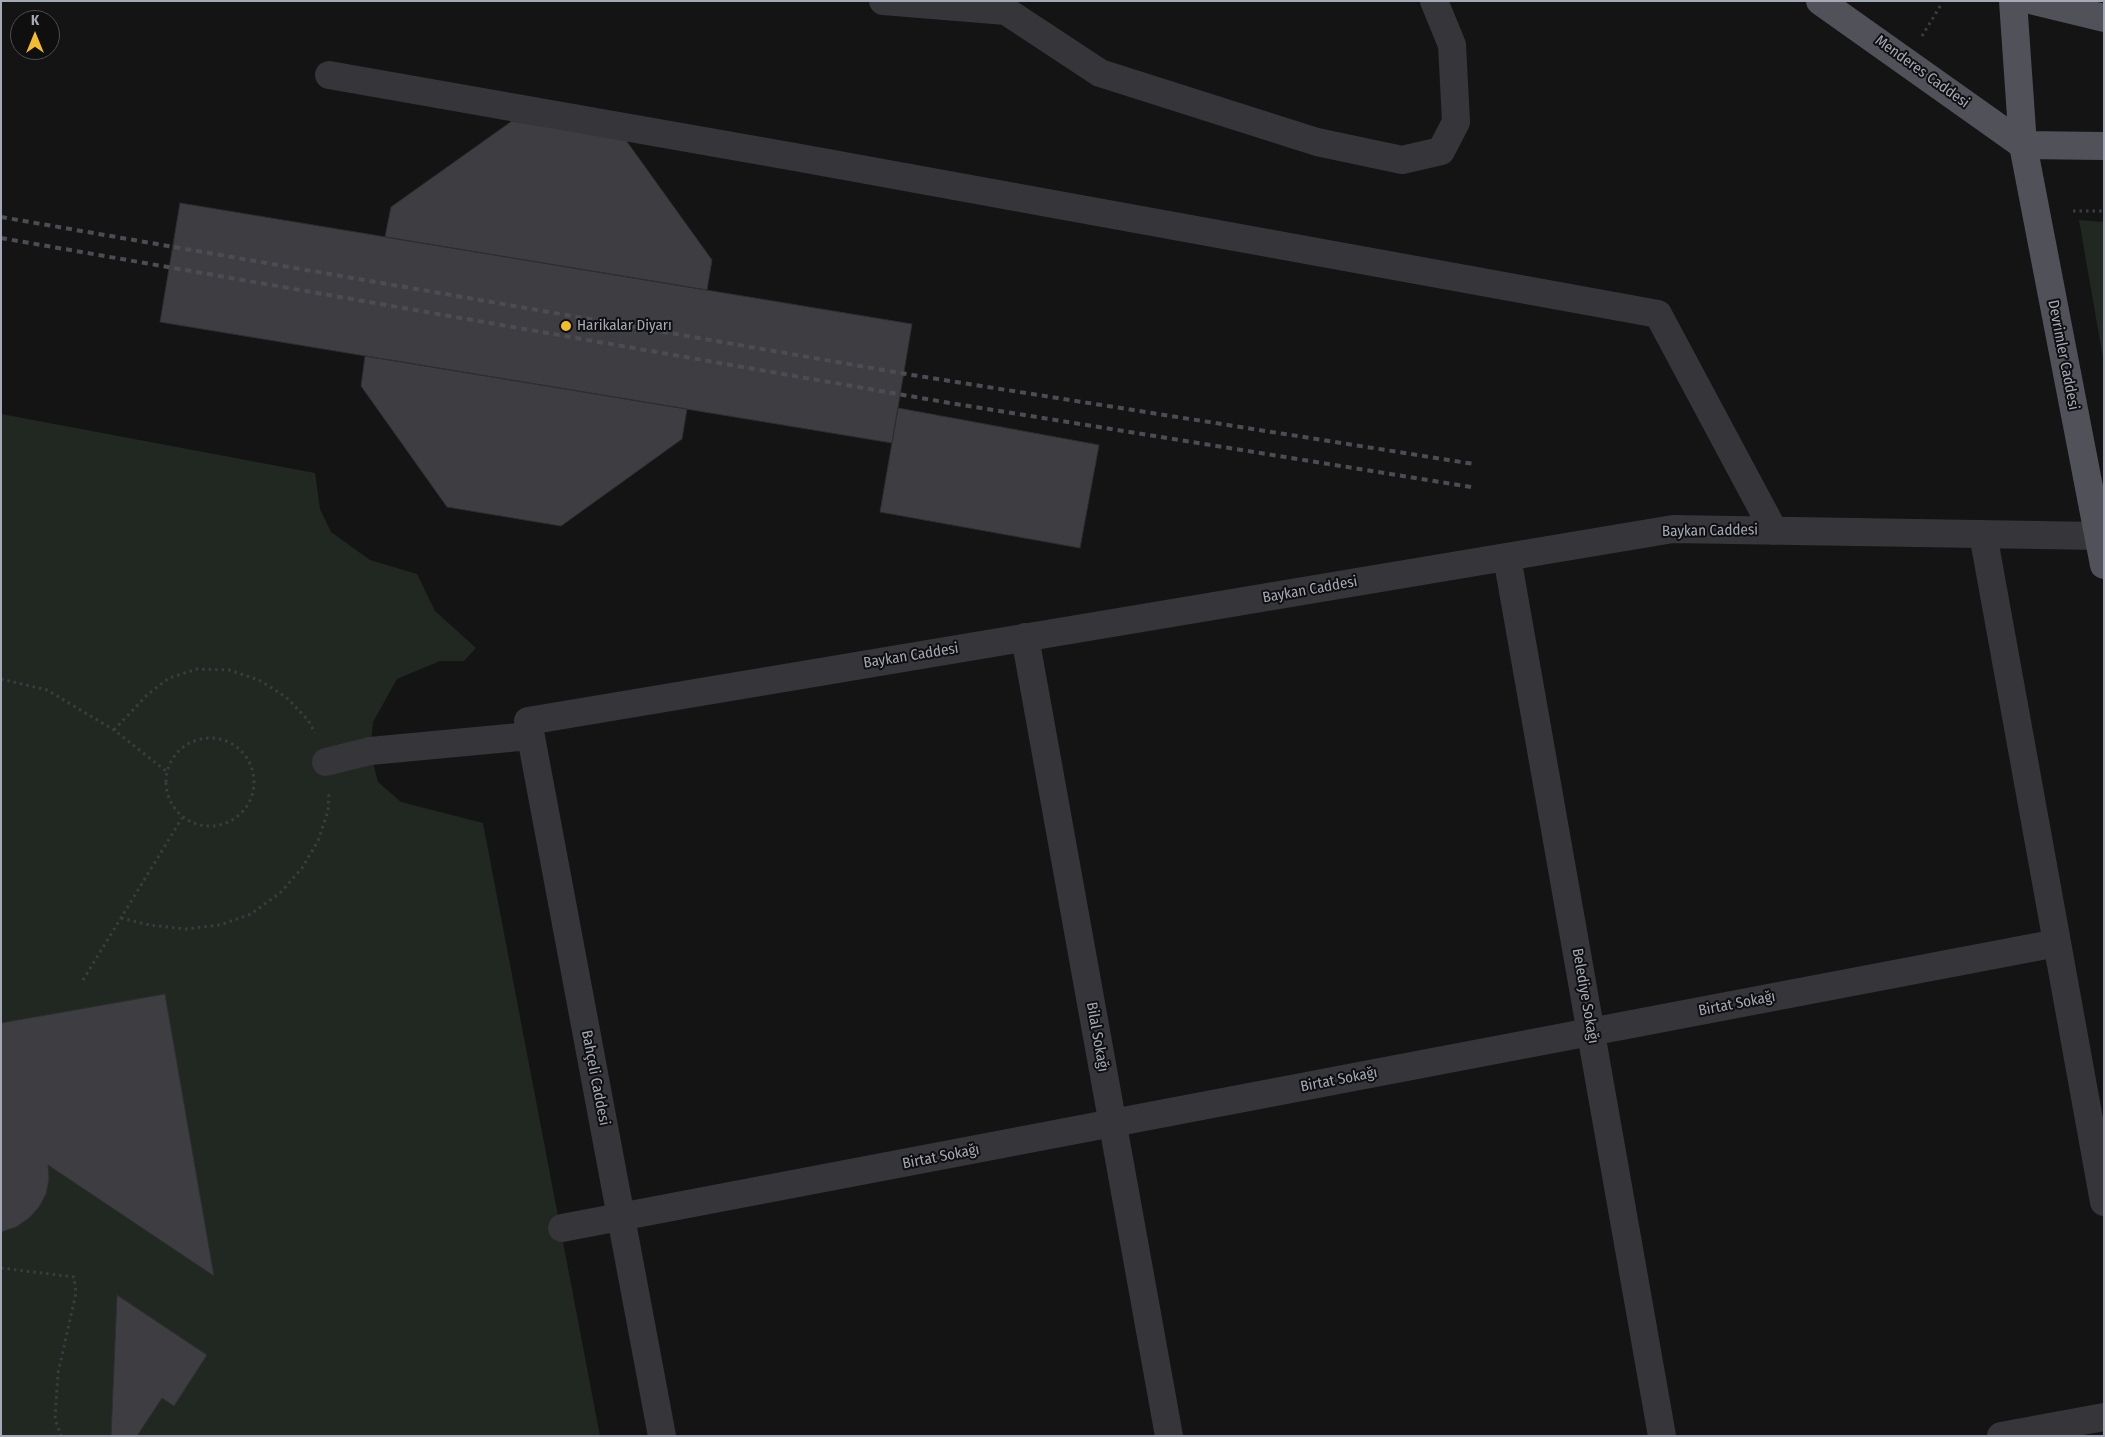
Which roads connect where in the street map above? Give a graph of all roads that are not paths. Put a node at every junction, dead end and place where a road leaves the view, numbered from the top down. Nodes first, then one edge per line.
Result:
1 (883, 1) edge
2 (1434, 1) edge
3 (1820, 1) edge
4 (2013, 1) edge
5 (2034, 1) edge
6 (1010, 6) edge
7 (2104, 18) edge
8 (329, 76) dead end
9 (2023, 145) junction
10 (2104, 146) edge
11 (1774, 531) junction
12 (1983, 534) junction
13 (2099, 536) junction
14 (1507, 557) junction
15 (2104, 565) edge
16 (1025, 637) junction
17 (529, 728) junction
18 (326, 762) road end
19 (2057, 943) junction
20 (1591, 1032) junction
21 (1113, 1124) junction
22 (2104, 1202) edge
23 (621, 1218) junction
24 (562, 1228) dead end
25 (2104, 1417) edge
26 (662, 1436) edge
27 (1169, 1436) edge
28 (1662, 1436) edge
29 (2001, 1436) edge

1 - 6 street
2 - 6 street
3 - 9 main road, Menderes Caddesi
4 - 9 main road, Devrimler Caddesi
5 - 7 main road
8 - 11 street
9 - 10 main road
9 - 13 main road, Devrimler Caddesi
11 - 12 street, Baykan Caddesi
11 - 14 street, Baykan Caddesi
12 - 13 street, Baykan Caddesi
12 - 19 street
13 - 15 main road, Devrimler Caddesi
14 - 16 street, Baykan Caddesi
14 - 20 street, Belediye Sokağı
16 - 17 street, Baykan Caddesi
16 - 21 street, Bilal Sokağı
17 - 18 street, Baykan Caddesi
17 - 23 street, Bahçeli Caddesi
19 - 20 street, Birtat Sokağı
19 - 22 street
20 - 21 street, Birtat Sokağı
20 - 28 street, Belediye Sokağı
21 - 23 street, Birtat Sokağı
21 - 27 street, Bilal Sokağı
23 - 24 street, Birtat Sokağı
23 - 26 street, Bahçeli Caddesi
25 - 29 street

